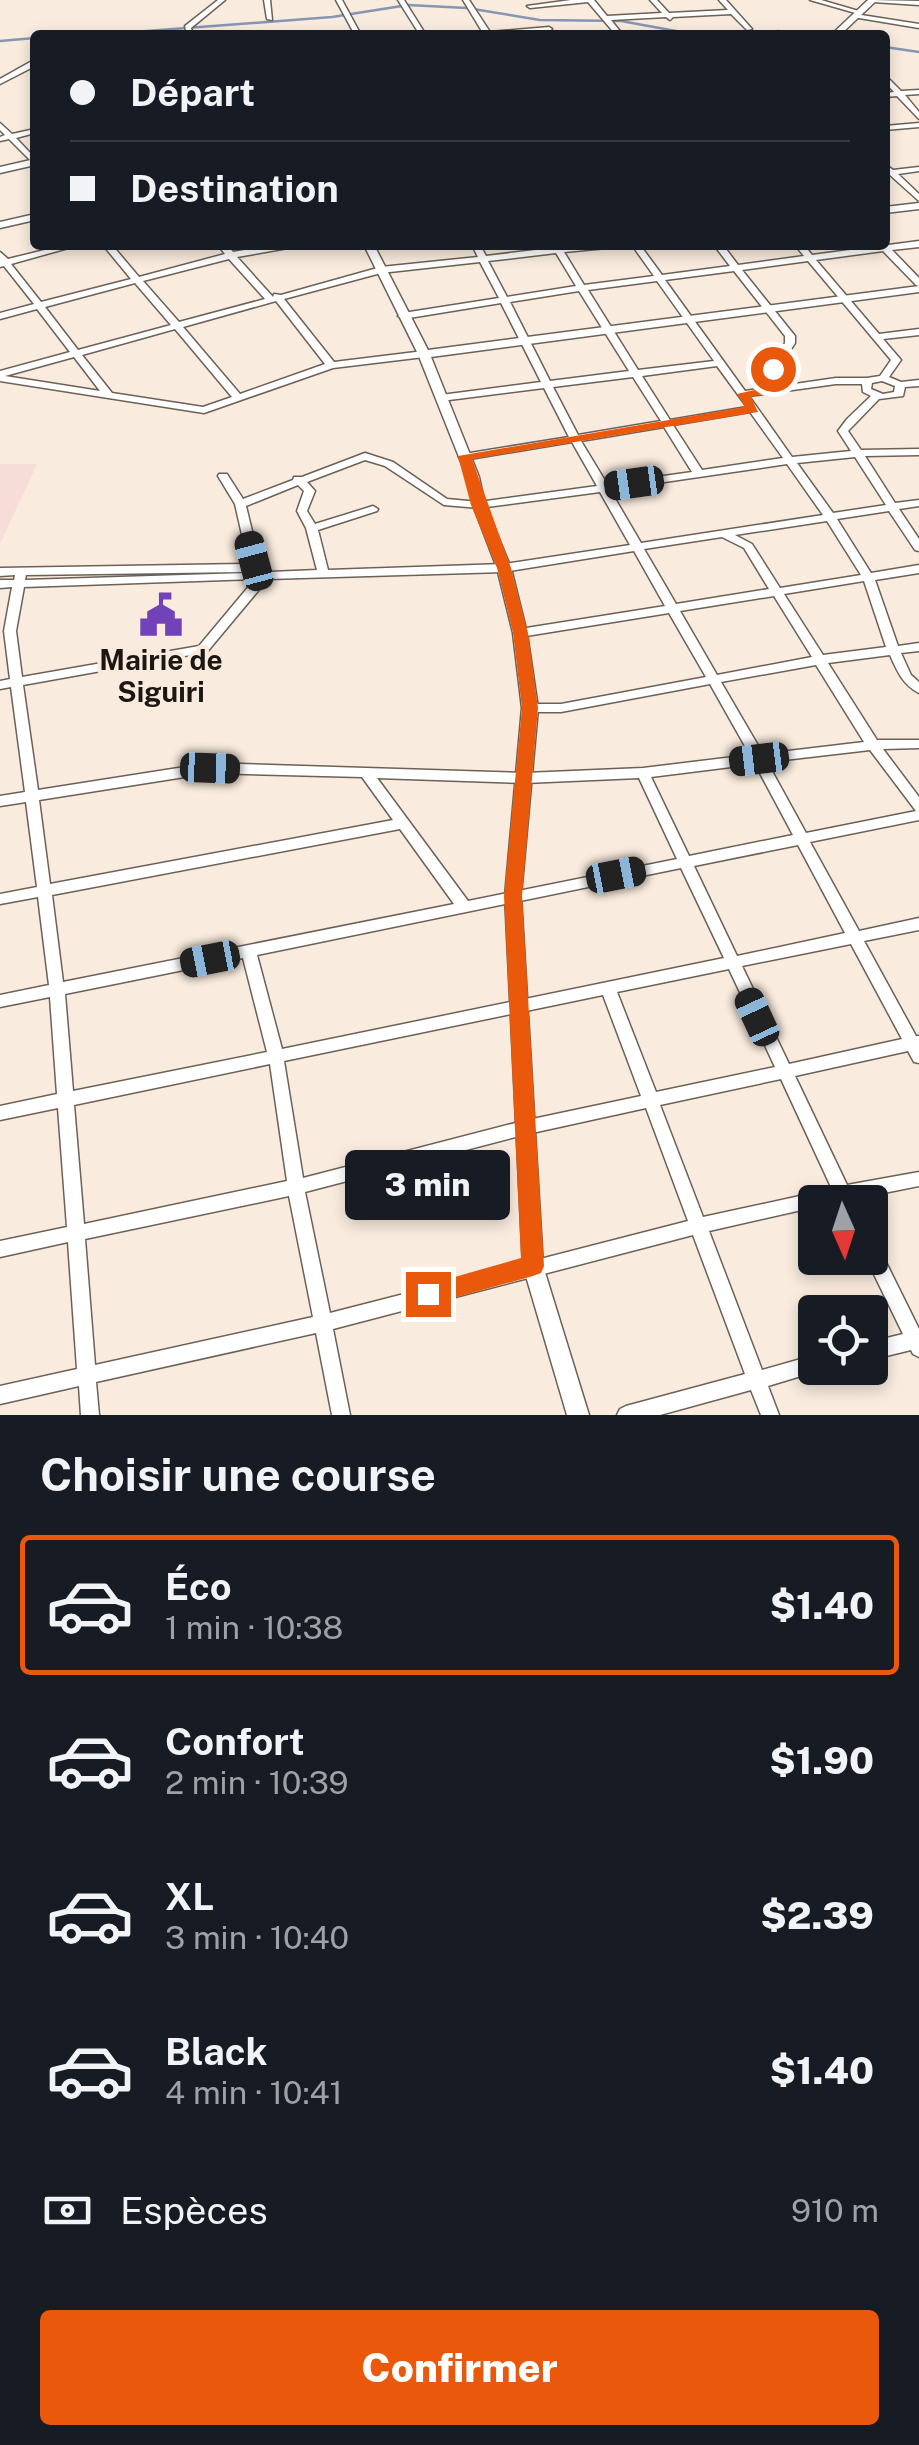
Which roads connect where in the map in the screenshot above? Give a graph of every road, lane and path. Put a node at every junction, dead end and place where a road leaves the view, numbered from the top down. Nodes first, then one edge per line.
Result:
1 (222, 0) edge
2 (267, 0) edge
3 (339, 0) edge
4 (466, 0) edge
5 (590, 0) edge
6 (653, 0) edge
7 (722, 0) edge
8 (814, 0) edge
9 (873, 0) edge
10 (404, 3) edge
11 (528, 3) edge
12 (919, 3) edge
13 (733, 12) junction
14 (857, 14) junction
15 (270, 19) dead end
16 (607, 20) junction
17 (672, 20) junction
18 (919, 26) edge
19 (189, 30) edge
20 (356, 30) edge
21 (420, 30) edge
22 (483, 30) edge
23 (549, 30) edge
24 (616, 30) edge
25 (750, 30) dead end
26 (841, 30) edge
27 (30, 66) edge
28 (0, 82) edge
29 (890, 82) edge
30 (919, 92) edge
31 (900, 94) junction
32 (890, 95) edge
33 (919, 121) edge
34 (0, 125) edge
35 (890, 127) edge
36 (30, 132) edge
37 (5, 138) edge
38 (30, 158) edge
39 (30, 163) edge
40 (919, 169) edge
41 (0, 170) edge
42 (890, 171) edge
43 (890, 174) edge
44 (919, 202) edge
45 (890, 209) edge
46 (30, 218) edge
47 (0, 226) edge
48 (919, 244) edge
49 (890, 246) edge
50 (51, 250) edge
51 (111, 250) edge
52 (228, 250) edge
53 (252, 250) edge
54 (371, 250) edge
55 (479, 250) edge
56 (545, 250) edge
57 (558, 250) edge
58 (639, 250) edge
59 (722, 250) edge
60 (803, 250) edge
61 (866, 250) edge
62 (887, 250) edge
63 (233, 255) junction
64 (811, 259) junction
65 (2, 260) edge
66 (486, 260) junction
67 (736, 268) junction
68 (381, 270) junction
69 (658, 278) junction
70 (138, 280) junction
71 (919, 286) edge
72 (582, 288) junction
73 (273, 297) junction
74 (844, 298) junction
75 (505, 299) junction
76 (41, 306) junction
77 (768, 308) junction
78 (0, 316) edge
79 (403, 316) junction
80 (687, 318) junction
81 (178, 324) junction
82 (609, 331) junction
83 (919, 332) edge
84 (876, 337) junction
85 (527, 341) junction
86 (74, 352) junction
87 (424, 354) junction
88 (719, 363) junction
89 (331, 366) junction
90 (636, 373) junction
91 (0, 376) edge
92 (884, 378) junction
93 (867, 381) junction
94 (919, 383) edge
95 (900, 385) junction
96 (550, 387) junction
97 (770, 390) junction
98 (107, 393) junction
99 (743, 394) junction
100 (237, 396) junction
101 (876, 396) junction
102 (442, 398) junction
103 (753, 410) junction
104 (668, 422) junction
105 (574, 437) junction
106 (853, 451) junction
107 (919, 452) edge
108 (464, 456) junction
109 (785, 458) junction
110 (699, 474) junction
111 (224, 476) dead end
112 (298, 479) junction
113 (602, 487) junction
114 (919, 502) edge
115 (240, 504) junction
116 (478, 505) junction
117 (891, 507) junction
118 (373, 509) dead end
119 (830, 517) junction
120 (312, 528) junction
121 (754, 529) junction
122 (724, 534) junction
123 (748, 546) junction
124 (636, 548) junction
125 (919, 548) edge
126 (504, 568) junction
127 (919, 569) edge
128 (0, 572) edge
129 (323, 573) junction
130 (266, 574) junction
131 (868, 577) junction
132 (20, 578) junction
133 (0, 584) edge
134 (775, 590) junction
135 (670, 610) junction
136 (5, 632) edge
137 (520, 633) junction
138 (919, 647) edge
139 (893, 649) junction
140 (819, 660) junction
141 (711, 680) junction
142 (19, 682) junction
143 (0, 686) edge
144 (919, 689) edge
145 (530, 708) junction
146 (919, 744) edge
147 (872, 745) junction
148 (759, 759) junction
149 (643, 772) junction
150 (366, 773) junction
151 (525, 778) junction
152 (32, 796) junction
153 (0, 802) edge
154 (917, 817) edge
155 (403, 823) junction
156 (803, 839) junction
157 (686, 862) junction
158 (44, 891) junction
159 (513, 896) junction
160 (0, 899) edge
161 (464, 906) junction
162 (919, 924) edge
163 (854, 938) junction
164 (248, 952) junction
165 (732, 962) junction
166 (56, 989) junction
167 (609, 990) junction
168 (0, 1001) edge
169 (518, 1006) junction
170 (917, 1048) edge
171 (276, 1056) junction
172 (783, 1072) junction
173 (65, 1098) junction
174 (650, 1100) junction
175 (0, 1113) edge
176 (524, 1128) junction
177 (919, 1179) edge
178 (839, 1185) edge
179 (296, 1187) junction
180 (888, 1187) edge
181 (798, 1208) edge
182 (697, 1228) junction
183 (74, 1232) junction
184 (0, 1249) edge
185 (533, 1266) junction
186 (884, 1275) edge
187 (324, 1323) junction
188 (918, 1342) edge
189 (888, 1348) edge
190 (798, 1368) edge
191 (86, 1375) junction
192 (756, 1378) junction
193 (0, 1395) edge
194 (90, 1415) edge
195 (340, 1415) edge
196 (578, 1415) edge
197 (626, 1415) edge
198 (770, 1415) edge

1 - 19 street
2 - 15 street
3 - 20 street
4 - 22 street
5 - 11 street
5 - 16 street
6 - 17 street
7 - 13 street
8 - 14 street
9 - 12 street
9 - 14 street
10 - 21 street
11 - 23 street
13 - 17 street
13 - 25 street
14 - 18 street
14 - 26 street
16 - 17 street
16 - 24 street
27 - 28 street
29 - 31 street
30 - 31 street
31 - 32 street
31 - 33 street
33 - 35 street
34 - 37 street
36 - 37 street
37 - 38 street
39 - 41 street
40 - 42 street
43 - 44 street
44 - 45 street
46 - 47 street
48 - 49 street
50 - 65 street
51 - 70 street
52 - 63 street
53 - 63 street
54 - 68 street
55 - 66 street
56 - 66 street
57 - 72 street
58 - 69 street
59 - 67 street
60 - 64 street
61 - 64 street
62 - 71 street
63 - 70 street
63 - 73 street
64 - 67 street
64 - 74 street
65 - 76 street
66 - 68 street
66 - 75 street
67 - 69 street
67 - 77 street
68 - 73 street
68 - 79 street
69 - 72 street
69 - 80 street
70 - 76 street
70 - 81 street
71 - 74 street
72 - 75 street
72 - 82 street
73 - 81 street
73 - 89 street
74 - 77 street
74 - 84 street
75 - 79 street
75 - 85 street
76 - 78 street
76 - 86 street
77 - 80 street
77 - 97 street
79 - 87 street
80 - 82 street
80 - 88 street
81 - 86 street
81 - 100 street
82 - 85 street
82 - 90 street
83 - 84 street
84 - 92 street
85 - 87 street
85 - 96 street
86 - 91 street
86 - 98 street
87 - 89 street
87 - 102 street
88 - 90 street
88 - 99 street
89 - 100 street
90 - 96 street
90 - 104 street
91 - 98 street
92 - 93 street
92 - 95 street
93 - 97 street
93 - 101 street
94 - 95 street
95 - 101 street
96 - 102 street
96 - 105 street
97 - 99 street
98 - 100 street
99 - 103 street
101 - 106 street
102 - 108 street
103 - 104 street
103 - 109 street
104 - 105 street
104 - 110 street
105 - 108 street
105 - 113 street
106 - 107 street
106 - 109 street
106 - 117 street
108 - 116 street
109 - 110 street
109 - 119 street
110 - 113 street
111 - 115 street
112 - 115 street
112 - 116 street
112 - 120 street
113 - 116 street
113 - 124 street
114 - 117 street
115 - 130 street
116 - 126 street
117 - 119 street
117 - 125 street
118 - 120 street
119 - 121 street
119 - 131 street
120 - 129 street
121 - 122 street
121 - 123 street
122 - 123 street
122 - 124 street
123 - 134 street
124 - 126 street
124 - 135 street
126 - 129 street
126 - 137 street
127 - 131 street
128 - 132 street
129 - 130 street
130 - 132 street
130 - 142 street
131 - 134 street
131 - 139 street
132 - 133 street
132 - 136 street
134 - 135 street
134 - 140 street
135 - 137 street
135 - 141 street
136 - 142 street
137 - 145 street
138 - 139 street
139 - 140 street
139 - 144 street
140 - 141 street
140 - 147 street
141 - 145 street
141 - 148 street
142 - 143 street
142 - 152 street
145 - 151 street
146 - 147 street
147 - 148 street
147 - 154 street
148 - 149 street
148 - 156 street
149 - 151 street
149 - 157 street
150 - 151 street
150 - 152 street
150 - 155 street
151 - 159 street
152 - 153 street
152 - 158 street
154 - 156 street
155 - 158 street
155 - 161 street
156 - 157 street
156 - 163 street
157 - 159 street
157 - 165 street
158 - 160 street
158 - 166 street
159 - 161 street
159 - 169 street
161 - 164 street
162 - 163 street
163 - 165 street
163 - 170 street
164 - 166 street
164 - 171 street
165 - 167 street
165 - 172 street
166 - 168 street
166 - 173 street
167 - 169 street
167 - 174 street
169 - 171 street
169 - 176 street
170 - 172 street
171 - 173 street
171 - 179 street
172 - 174 street
172 - 178 street
173 - 175 street
173 - 183 street
174 - 176 street
174 - 182 street
176 - 179 street
176 - 185 street
177 - 180 street
179 - 183 street
179 - 187 street
181 - 182 street
182 - 185 street
182 - 192 street
183 - 184 street
183 - 191 street
185 - 187 street
185 - 196 street
186 - 188 street
187 - 191 street
187 - 195 street
188 - 189 street
190 - 192 street
191 - 193 street
191 - 194 street
192 - 197 street
192 - 198 street

